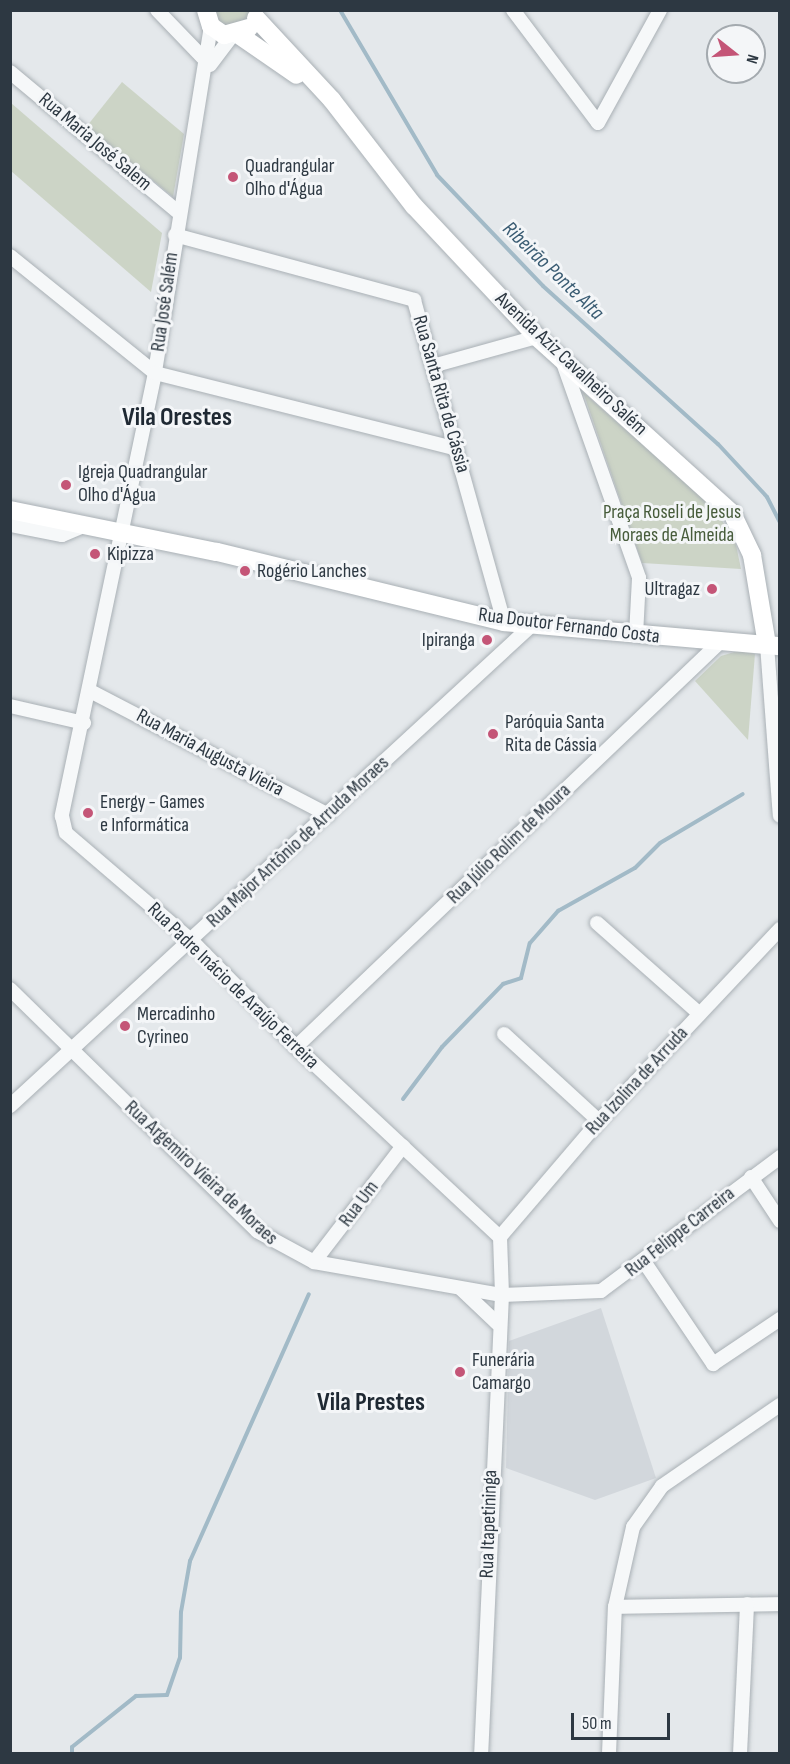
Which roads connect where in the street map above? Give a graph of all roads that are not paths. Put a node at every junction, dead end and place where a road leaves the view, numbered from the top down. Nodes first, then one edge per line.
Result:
1 (157, 10) edge
2 (660, 10) edge
3 (512, 12) edge
4 (256, 14) edge
5 (206, 16) edge
6 (236, 35) junction
7 (207, 66) junction
8 (10, 72) edge
9 (332, 100) junction
10 (179, 213) junction
11 (175, 235) junction
12 (10, 256) edge
13 (537, 337) junction
14 (561, 358) junction
15 (436, 365) junction
16 (155, 373) junction
17 (457, 449) junction
18 (10, 510) edge
19 (10, 525) edge
20 (83, 526) junction
21 (119, 534) junction
22 (504, 622) junction
23 (532, 625) junction
24 (636, 635) junction
25 (721, 641) junction
26 (773, 645) edge
27 (92, 692) junction
28 (10, 706) edge
29 (84, 723) junction
30 (328, 815) junction
31 (780, 816) edge
32 (597, 923) dead end
33 (780, 928) edge
34 (192, 941) junction
35 (10, 989) edge
36 (700, 1014) junction
37 (504, 1034) dead end
38 (296, 1047) junction
39 (71, 1049) junction
40 (10, 1106) edge
41 (599, 1120) junction
42 (403, 1146) junction
43 (780, 1156) edge
44 (751, 1177) junction
45 (780, 1221) edge
46 (500, 1237) junction
47 (314, 1262) junction
48 (645, 1263) junction
49 (461, 1289) junction
50 (502, 1295) junction
51 (780, 1320) edge
52 (497, 1323) junction
53 (780, 1405) edge
54 (747, 1604) junction
55 (780, 1605) edge
56 (615, 1607) junction
57 (481, 1754) edge
58 (609, 1754) edge
59 (740, 1754) edge

1 - 7 street
2 - 3 street
4 - 6 main road
4 - 9 main road, Avenida Aziz Cavalheiro Salém
5 - 6 main road, Avenida Aziz Cavalheiro Salém
5 - 7 street, Rua José Salém
6 - 7 street
6 - 9 main road, Avenida Aziz Cavalheiro Salém
7 - 10 street, Rua José Salém
8 - 10 street, Rua Maria José Salem
9 - 13 main road, Avenida Aziz Cavalheiro Salém
10 - 11 street, Rua José Salém
11 - 15 street, Rua Santa Rita de Cássia
11 - 16 street, Rua José Salém
12 - 16 street
13 - 14 main road, Avenida Aziz Cavalheiro Salém
13 - 15 street
14 - 24 street
14 - 26 main road, Avenida Aziz Cavalheiro Salém
15 - 17 street, Rua Santa Rita de Cássia
16 - 17 street
16 - 21 street, Rua José Salém
17 - 22 street, Rua Santa Rita de Cássia
18 - 20 main road, Rua Doutor Fernando Costa
19 - 20 street
20 - 21 main road, Rua Doutor Fernando Costa
21 - 22 main road, Rua Doutor Fernando Costa
21 - 27 street, Rua Padre Inácio de Araújo Ferreira
22 - 23 main road, Rua Doutor Fernando Costa
23 - 24 main road, Rua Doutor Fernando Costa
23 - 30 street, Rua Major Antônio de Arruda Moraes
24 - 25 main road, Rua Doutor Fernando Costa
25 - 26 main road, Rua Doutor Fernando Costa
25 - 38 street, Rua Júlio Rolim de Moura
26 - 31 street
27 - 29 street, Rua Padre Inácio de Araújo Ferreira
27 - 30 street, Rua Maria Augusta Vieira
28 - 29 street
29 - 34 street, Rua Padre Inácio de Araújo Ferreira
30 - 34 street, Rua Major Antônio de Arruda Moraes
32 - 36 street
33 - 36 street, Rua Izolina de Arruda
34 - 38 street, Rua Padre Inácio de Araújo Ferreira
34 - 39 street, Rua Major Antônio de Arruda Moraes
35 - 39 street, Rua Argemiro Vieira de Moraes
36 - 41 street, Rua Izolina de Arruda
37 - 41 street
38 - 42 street, Rua Padre Inácio de Araújo Ferreira
39 - 40 street, Rua Major Antônio de Arruda Moraes
39 - 47 street, Rua Argemiro Vieira de Moraes
41 - 46 street, Rua Izolina de Arruda
42 - 46 street, Rua Padre Inácio de Araújo Ferreira
42 - 47 street, Rua Um
43 - 44 street, Rua Felippe Carreira
44 - 45 street
44 - 48 street, Rua Felippe Carreira
46 - 50 street
47 - 49 street, Rua Argemiro Vieira de Moraes
48 - 50 street, Rua Felippe Carreira
48 - 51 street
49 - 50 street, Rua Argemiro Vieira de Moraes
49 - 52 street
50 - 52 street, Rua Itapetininga
52 - 57 street, Rua Itapetininga
53 - 56 street
54 - 55 street
54 - 56 street
54 - 59 street
56 - 58 street

